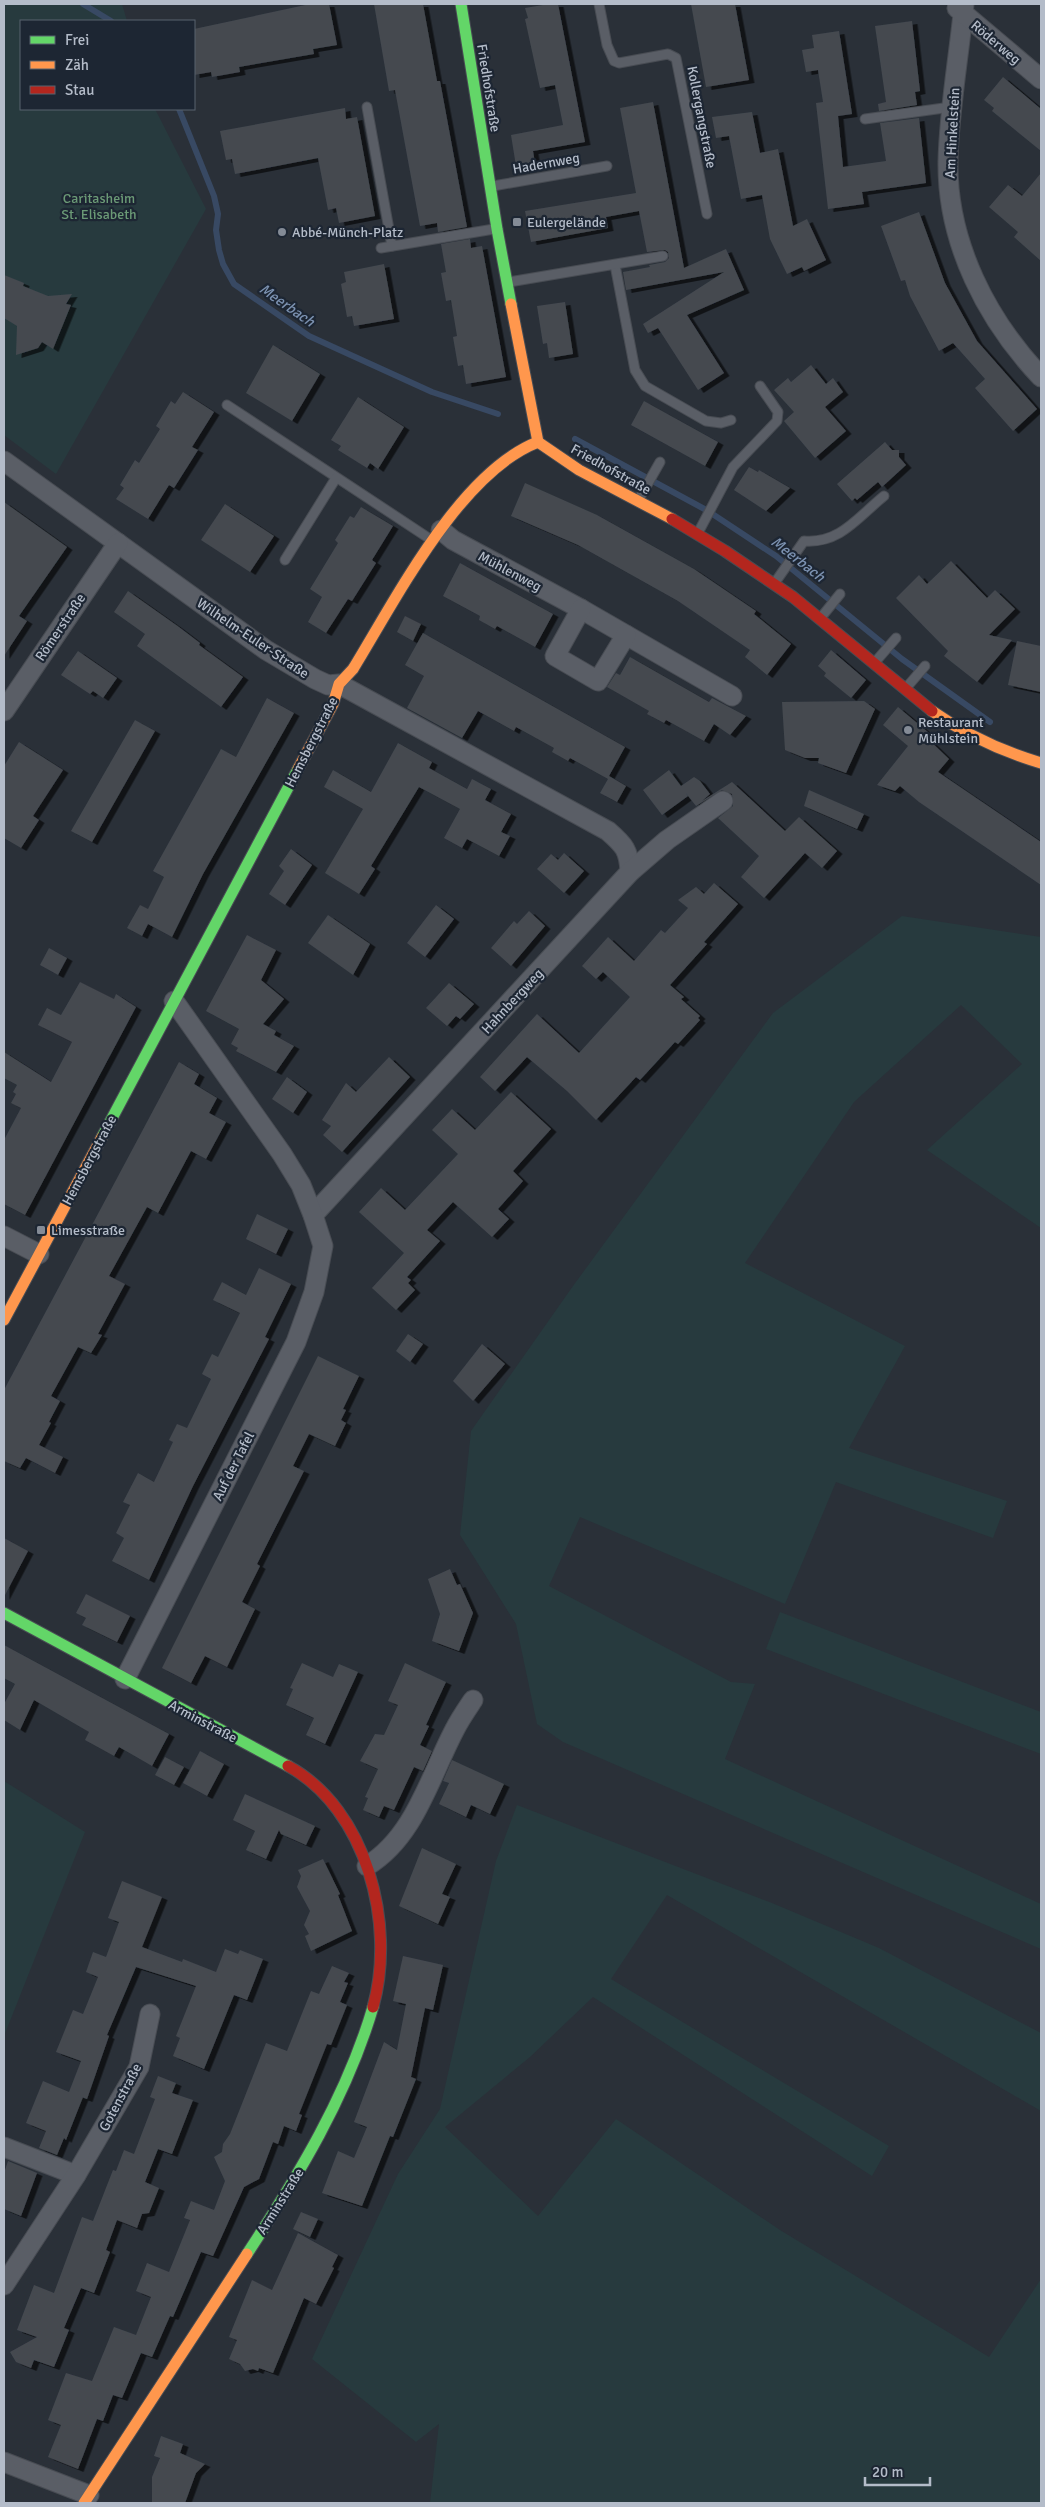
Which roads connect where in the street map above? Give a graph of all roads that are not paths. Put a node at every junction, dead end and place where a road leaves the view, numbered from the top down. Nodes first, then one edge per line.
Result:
1 (461, 4) edge
2 (599, 4) edge
3 (960, 7) edge
4 (1041, 79) edge
5 (367, 107) dead end
6 (951, 107) junction
7 (865, 119) dead end
8 (607, 166) dead end
9 (490, 186) junction
10 (707, 214) dead end
11 (497, 229) junction
12 (392, 246) junction
13 (381, 248) dead end
14 (664, 256) dead end
15 (616, 265) junction
16 (508, 282) junction
17 (1041, 377) edge
18 (760, 386) dead end
19 (227, 405) dead end
20 (731, 420) dead end
21 (538, 442) junction
22 (4, 461) edge
23 (660, 462) dead end
24 (336, 478) junction
25 (884, 496) dead end
26 (638, 501) junction
27 (697, 534) junction
28 (437, 535) junction
29 (118, 543) junction
30 (285, 560) dead end
31 (774, 583) junction
32 (840, 594) dead end
33 (581, 610) junction
34 (825, 613) junction
35 (626, 635) junction
36 (896, 638) dead end
37 (874, 663) junction
38 (925, 666) dead end
39 (339, 684) junction
40 (904, 690) junction
41 (732, 696) dead end
42 (4, 711) edge
43 (1041, 763) edge
44 (723, 801) dead end
45 (630, 872) junction
46 (174, 1001) junction
47 (314, 1215) junction
48 (4, 1236) edge
49 (39, 1254) junction
50 (4, 1320) edge
51 (4, 1613) edge
52 (125, 1679) junction
53 (473, 1700) dead end
54 (367, 1866) junction
55 (150, 2014) dead end
56 (4, 2147) edge
57 (76, 2175) junction
58 (4, 2285) edge
59 (4, 2462) edge
60 (87, 2499) edge

1 - 9 street, Friedhofstraße
2 - 10 lane, Kollergangstraße
3 - 4 street, Röderweg
3 - 6 street, Am Hinkelstein
5 - 12 lane
6 - 7 lane
6 - 17 street, Am Hinkelstein
8 - 9 lane, Hadernweg
9 - 11 street, Friedhofstraße
11 - 12 lane
11 - 16 street, Friedhofstraße
12 - 13 lane
14 - 15 lane
15 - 16 lane
15 - 20 lane
16 - 21 street, Friedhofstraße
18 - 27 lane
19 - 24 lane
21 - 26 street, Friedhofstraße
21 - 28 street, Hemsbergstraße
22 - 29 street, Wilhelm-Euler-Straße
23 - 26 lane
24 - 28 lane
24 - 30 lane
25 - 31 lane
26 - 27 street, Friedhofstraße
27 - 31 street, Friedhofstraße
28 - 33 street, Mühlenweg
28 - 39 street, Hemsbergstraße
29 - 39 street, Wilhelm-Euler-Straße
29 - 42 street, Römerstraße
31 - 34 street, Friedhofstraße
32 - 34 lane
33 - 35 street, Mühlenweg
33 - 35 street
34 - 37 street, Friedhofstraße
35 - 41 street, Mühlenweg
36 - 37 lane
37 - 40 street, Friedhofstraße
38 - 40 lane
39 - 45 street, Wilhelm-Euler-Straße
39 - 46 street, Hemsbergstraße
40 - 43 street, Friedhofstraße
44 - 45 street, Hahnbergweg
45 - 47 street, Hahnbergweg
46 - 47 street
46 - 49 street, Hemsbergstraße
47 - 52 street, Auf der Tafel
48 - 49 street
49 - 50 street, Hemsbergstraße
51 - 52 street, Arminstraße
52 - 54 street, Arminstraße
53 - 54 street
54 - 60 street, Arminstraße
55 - 57 street, Gotenstraße
56 - 57 street
57 - 58 street, Gotenstraße
59 - 60 street

